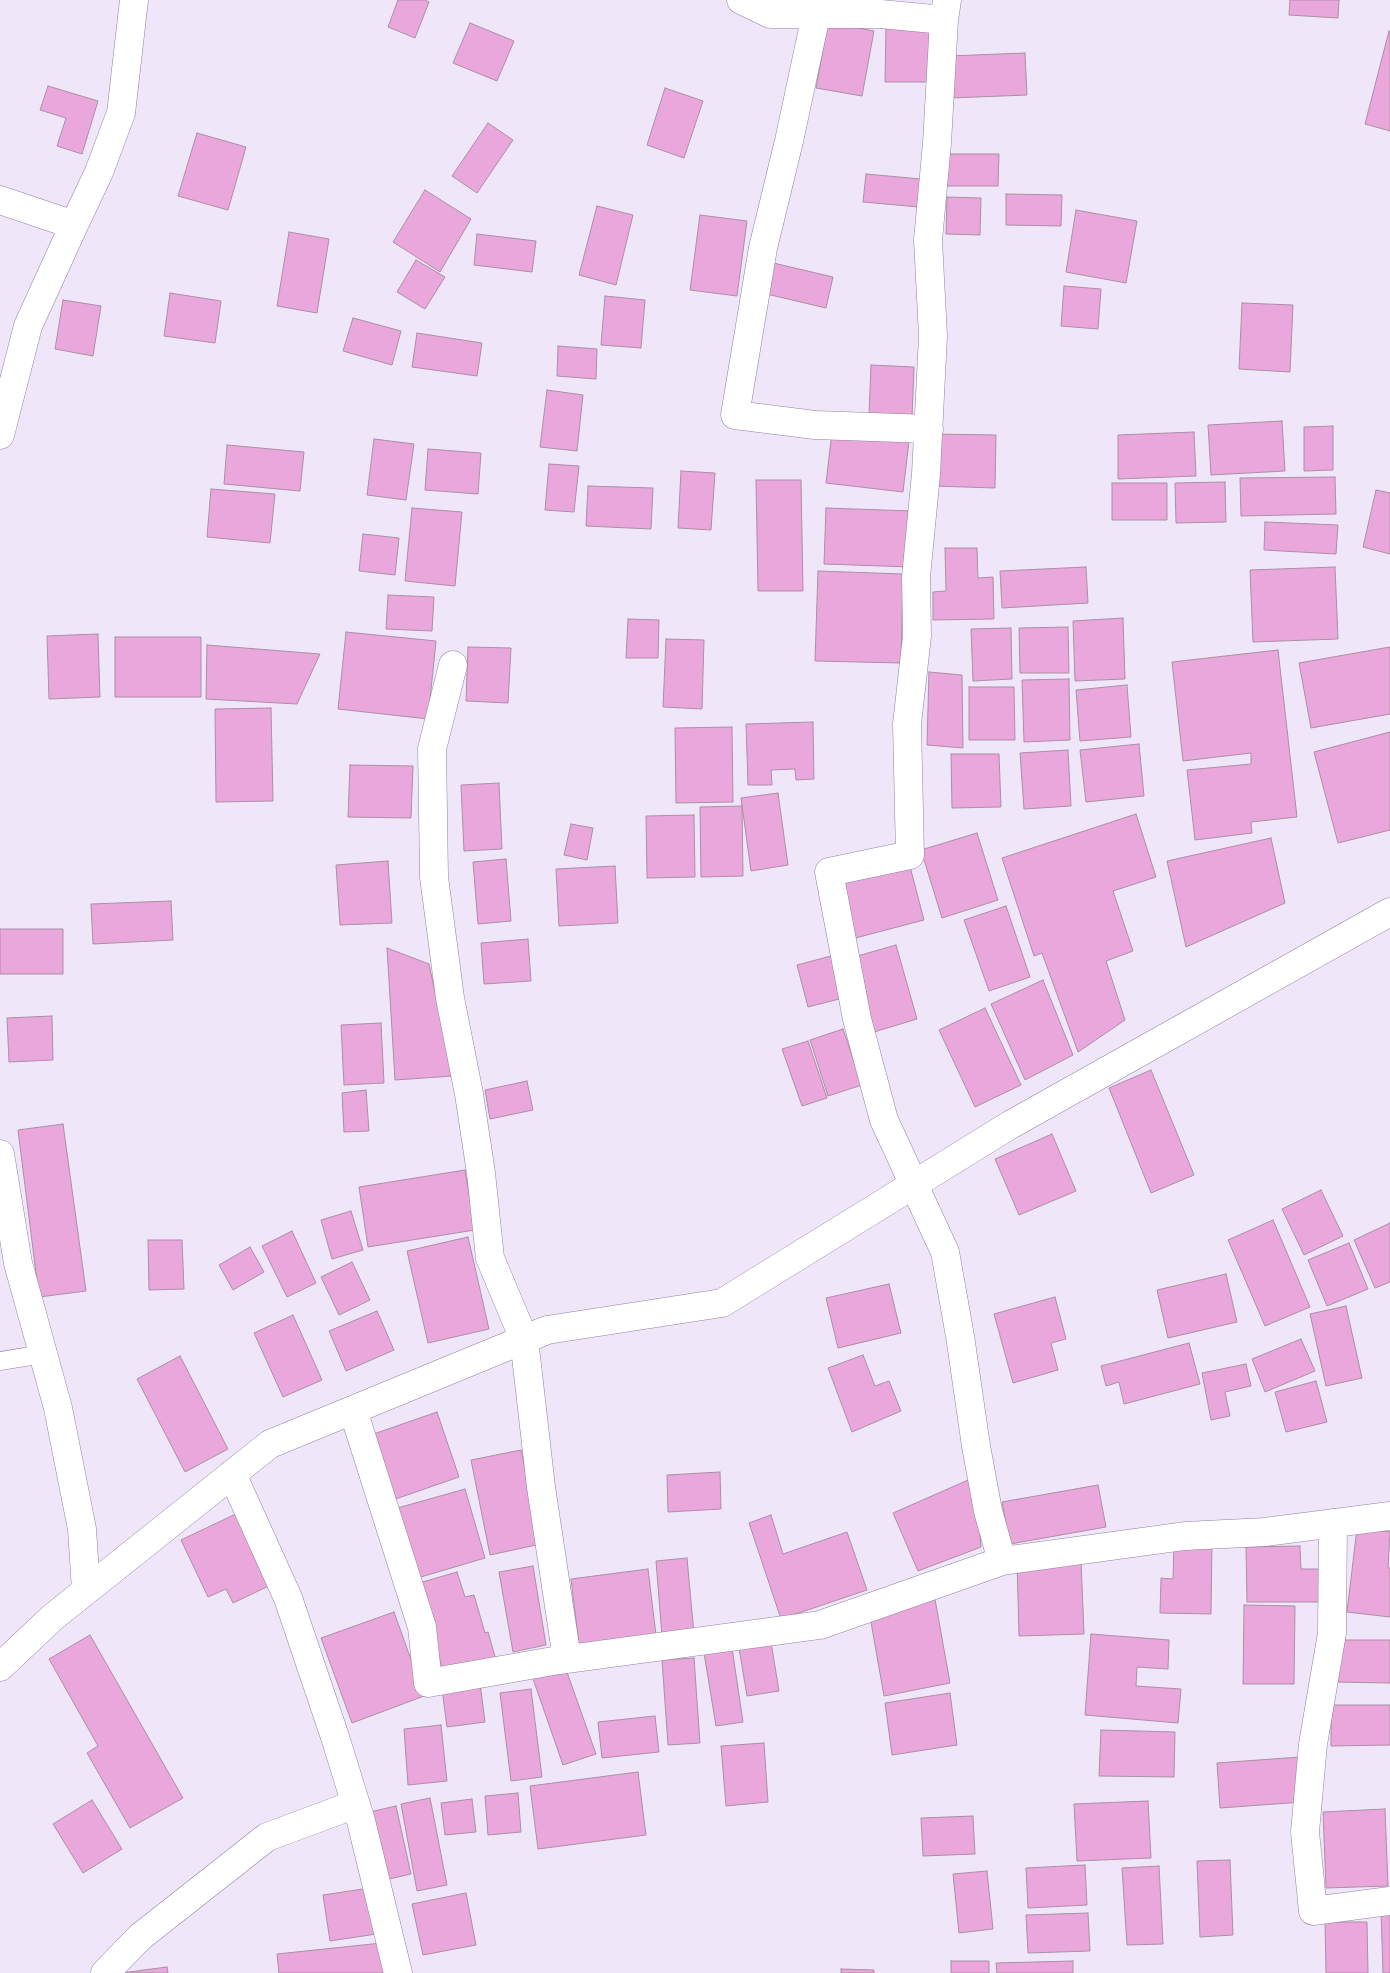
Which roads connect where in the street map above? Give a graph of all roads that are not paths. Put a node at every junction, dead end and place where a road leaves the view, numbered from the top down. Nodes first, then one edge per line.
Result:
1 (134, 0) edge
2 (741, 0) edge
3 (945, 10) edge
4 (816, 15) junction
5 (0, 200) edge
6 (74, 225) junction
7 (929, 429) junction
8 (0, 435) edge
9 (453, 666) dead end
10 (1390, 912) edge
11 (0, 1154) edge
12 (913, 1185) junction
13 (524, 1339) junction
14 (43, 1354) junction
15 (0, 1361) edge
16 (353, 1410) junction
17 (232, 1474) junction
18 (1390, 1516) edge
19 (1333, 1524) junction
20 (1002, 1561) junction
21 (86, 1590) junction
22 (567, 1659) junction
23 (0, 1667) edge
24 (356, 1804) junction
25 (1390, 1901) edge
26 (105, 1973) edge
27 (398, 1973) edge

1 - 6 street
2 - 4 street
3 - 4 street
3 - 7 street
4 - 7 street
5 - 6 street
6 - 8 street
7 - 12 street
9 - 13 street
10 - 12 street
11 - 14 street
12 - 13 street
12 - 20 street
13 - 16 street
13 - 22 street
14 - 15 lane
14 - 21 street
16 - 17 street
16 - 22 street
17 - 21 street
17 - 24 street
18 - 19 street
19 - 20 street
19 - 25 street
20 - 22 street
21 - 23 street
24 - 26 street
24 - 27 street

